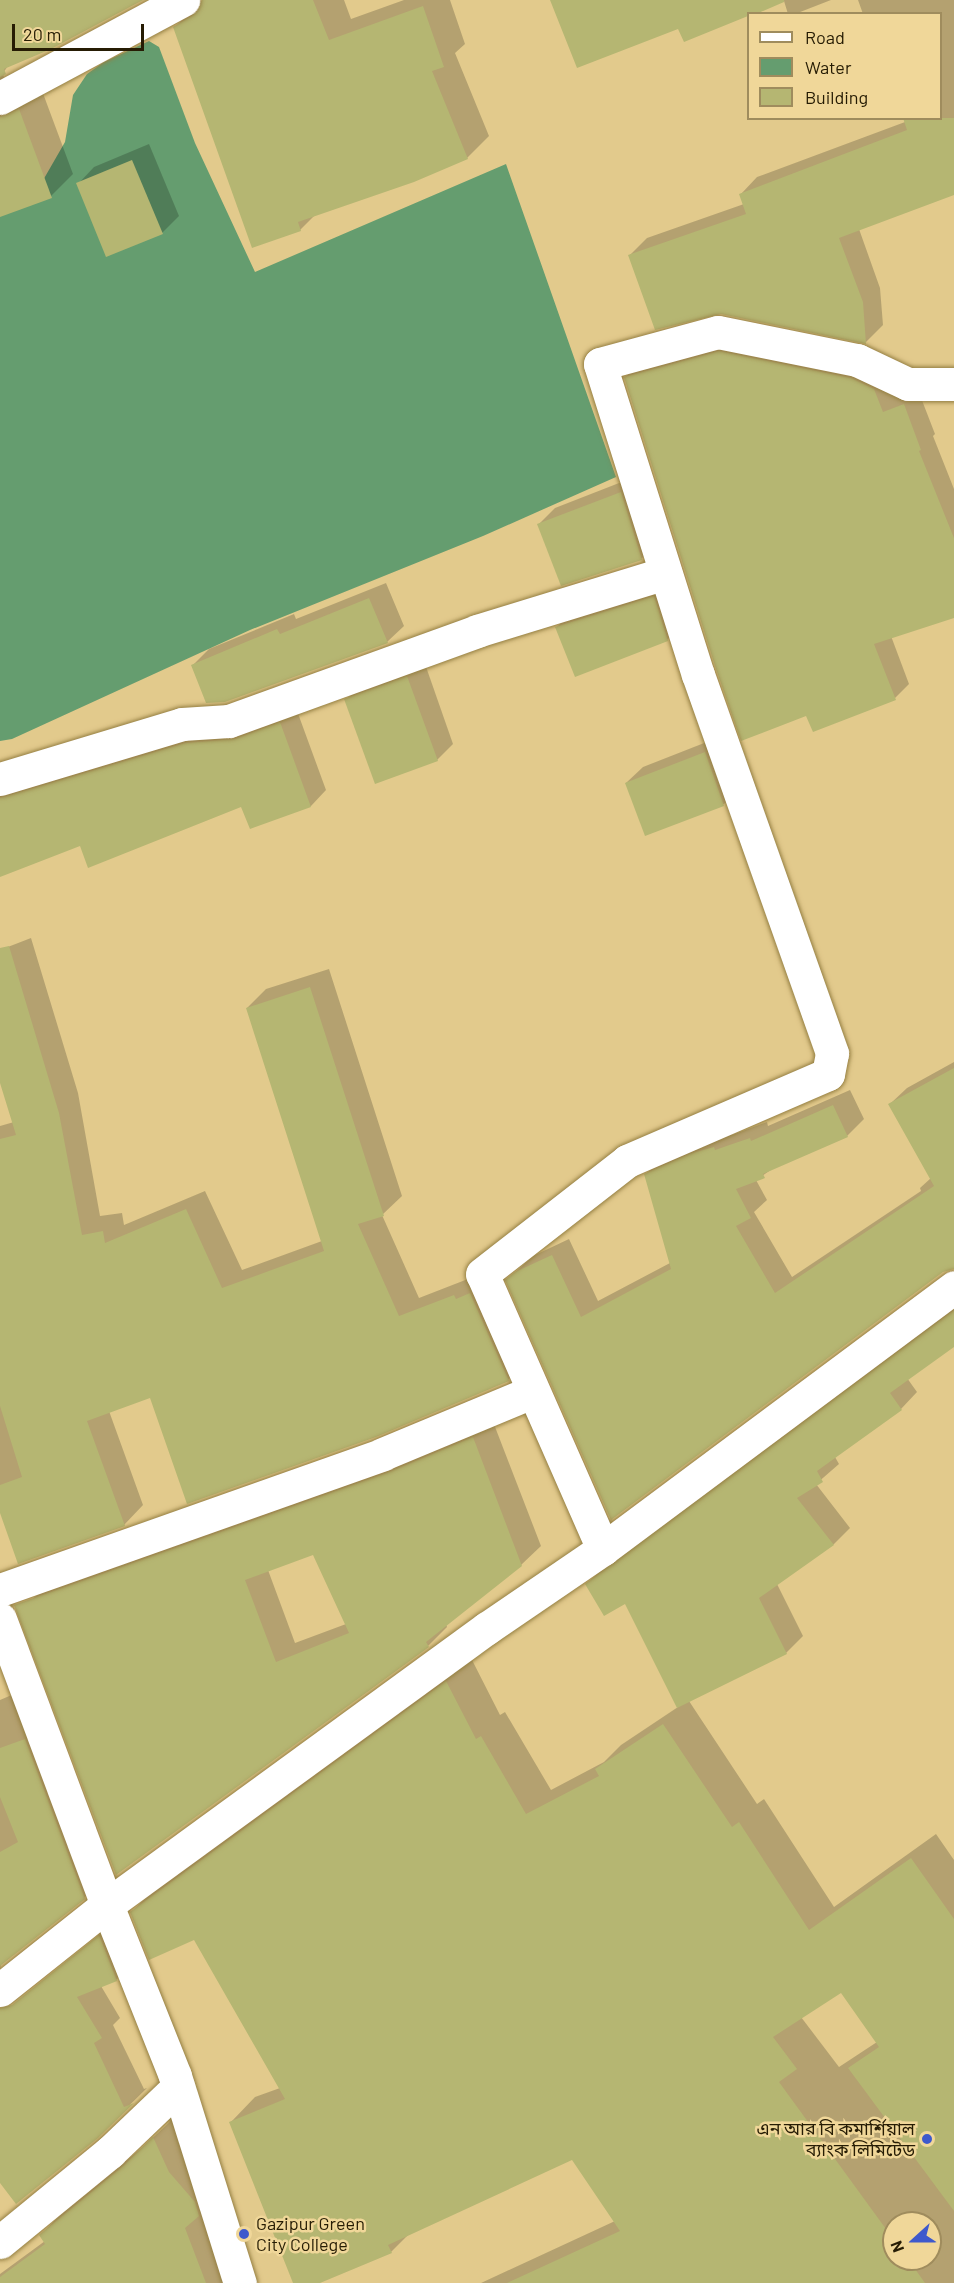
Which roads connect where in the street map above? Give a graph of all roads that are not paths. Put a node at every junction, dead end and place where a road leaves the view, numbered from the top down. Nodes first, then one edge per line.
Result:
1 (183, 0) edge
2 (0, 98) edge
3 (954, 384) edge
4 (665, 573) junction
5 (0, 779) edge
6 (954, 1287) edge
7 (532, 1392) junction
8 (603, 1549) junction
9 (0, 1590) edge
10 (0, 1619) edge
11 (107, 1905) junction
12 (0, 1990) edge
13 (178, 2086) junction
14 (0, 2242) edge
15 (240, 2283) edge

1 - 2 street
3 - 4 street
4 - 5 street
4 - 7 street
6 - 8 street
7 - 8 street
7 - 9 street
8 - 11 street
10 - 11 street
11 - 12 street
11 - 13 street
13 - 14 street
13 - 15 street

